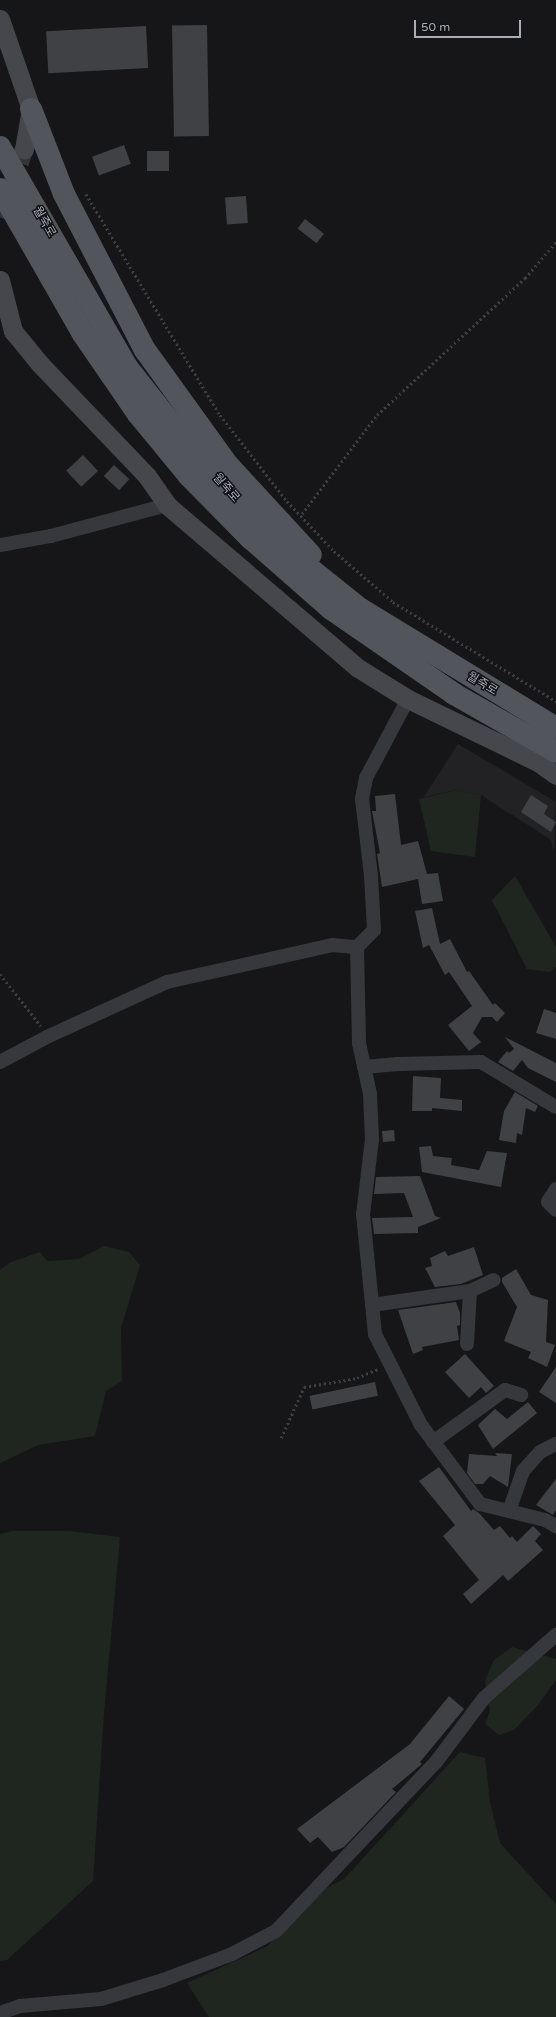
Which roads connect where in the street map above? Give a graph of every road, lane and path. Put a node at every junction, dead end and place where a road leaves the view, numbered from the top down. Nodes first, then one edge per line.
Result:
1 (0, 19) edge
2 (31, 109) junction
3 (0, 146) edge
4 (24, 149) tunnel mouth
5 (0, 189) edge
6 (85, 192) dead end
7 (556, 242) edge
8 (0, 280) edge
9 (167, 505) junction
10 (302, 514) junction
11 (0, 545) edge
12 (359, 608) junction
13 (408, 699) junction
14 (556, 702) edge
15 (554, 746) edge
16 (556, 775) edge
17 (357, 947) junction
18 (0, 974) edge
19 (49, 1036) junction
20 (0, 1062) edge
21 (364, 1067) junction
22 (556, 1107) edge
23 (556, 1189) edge
24 (556, 1210) edge
25 (494, 1280) dead end
26 (470, 1291) junction
27 (372, 1305) junction
28 (467, 1344) dead end
29 (389, 1364) junction
30 (521, 1396) dead end
31 (281, 1438) dead end
32 (433, 1442) junction
33 (556, 1444) edge
34 (508, 1511) junction
35 (556, 1526) edge
36 (556, 1634) edge
37 (0, 2013) edge

1 - 2 street
2 - 4 street
2 - 12 main road
3 - 12 main road, 월죽로
5 - 15 main road, 월죽로
6 - 10 path
7 - 10 path
8 - 9 street
9 - 11 street
9 - 13 street
10 - 14 path
12 - 15 main road, 월죽로
13 - 16 street
13 - 17 street
17 - 19 street
17 - 21 street
18 - 19 path
19 - 20 street
21 - 22 street
21 - 27 street
23 - 24 street
25 - 26 street
26 - 27 street
26 - 28 street
27 - 29 street
29 - 31 path
29 - 32 street
30 - 32 street
32 - 34 street
33 - 34 street
34 - 35 street
36 - 37 street

